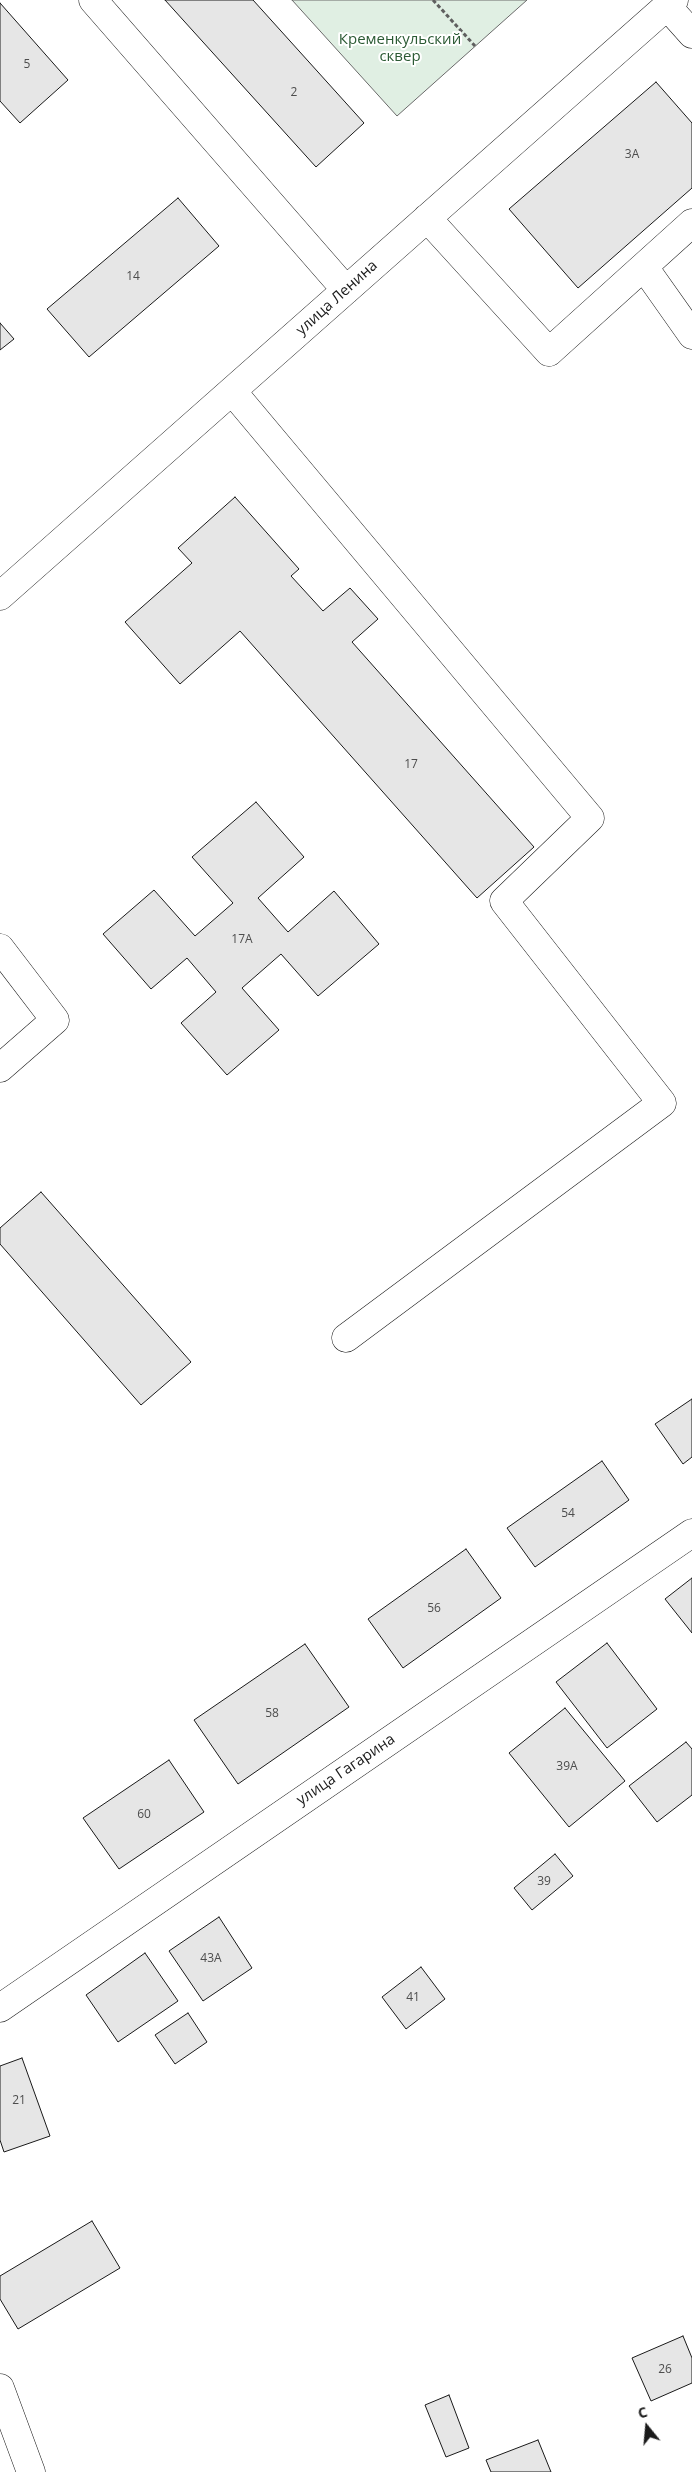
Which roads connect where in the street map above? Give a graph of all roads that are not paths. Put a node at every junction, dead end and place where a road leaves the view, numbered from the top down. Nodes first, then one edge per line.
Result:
1 (93, 0) edge
2 (670, 3) edge
3 (692, 34) edge
4 (427, 218) junction
5 (692, 223) edge
6 (644, 267) junction
7 (346, 290) junction
8 (692, 335) edge
9 (232, 391) junction
10 (0, 596) edge
11 (0, 948) edge
12 (0, 1068) edge
13 (346, 1338) dead end
14 (692, 1533) edge
15 (0, 2008) edge
16 (0, 2388) edge
17 (31, 2472) edge

1 - 7 street
2 - 3 street
2 - 4 street, улица Ленина
4 - 6 street
4 - 7 street, улица Ленина
5 - 6 street
6 - 8 street
7 - 9 street, улица Ленина
9 - 10 street, улица Ленина
9 - 13 street
11 - 12 street
14 - 15 street, улица Гагарина
16 - 17 street

